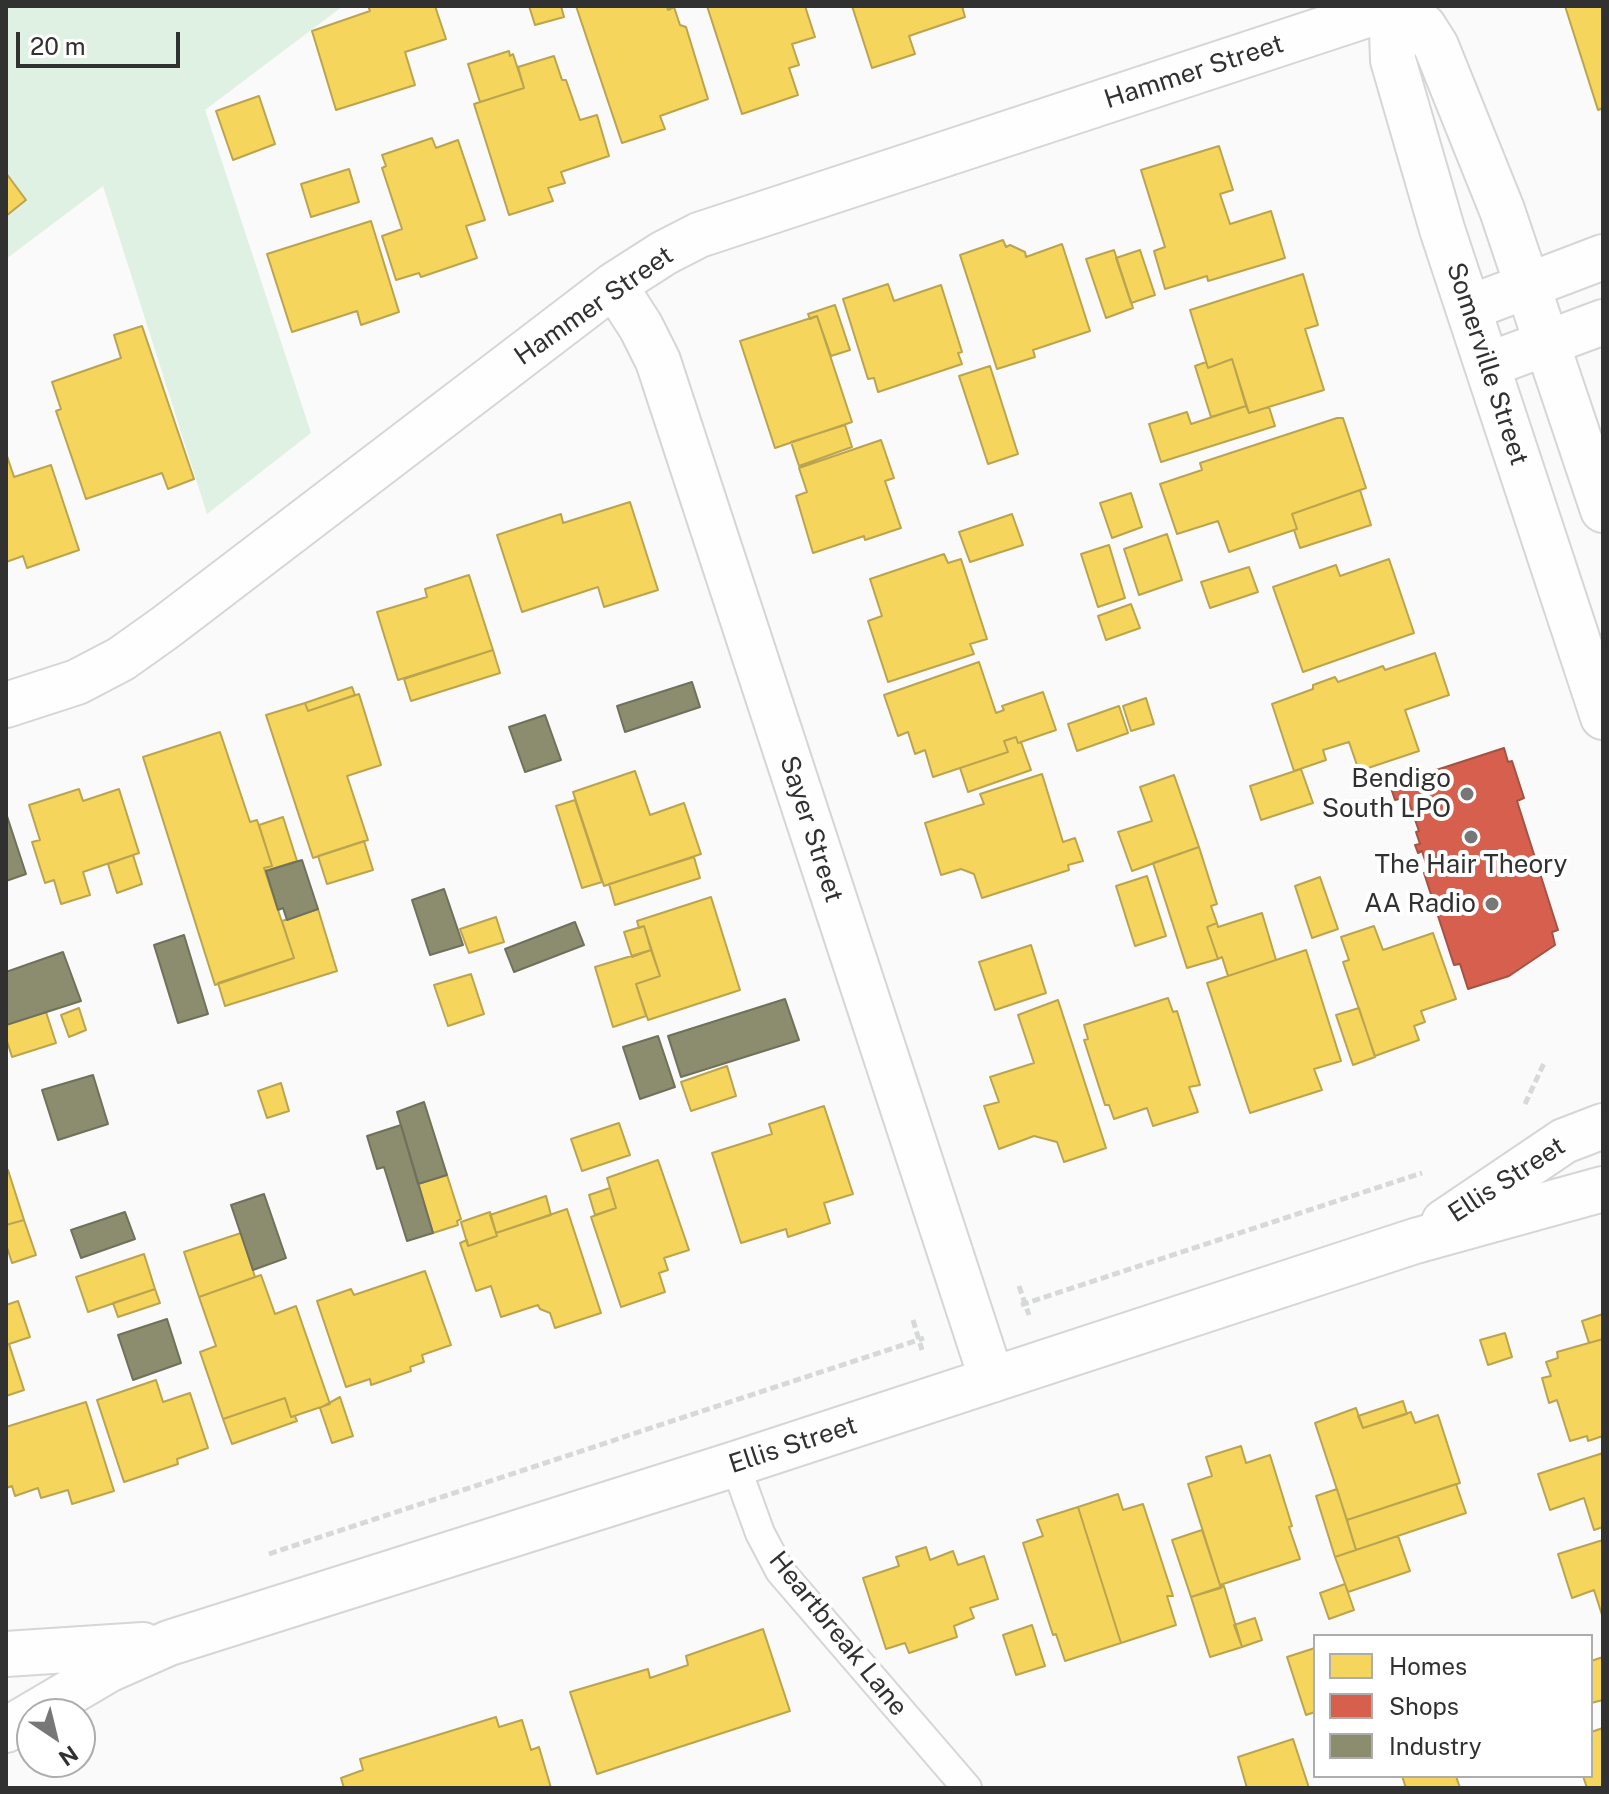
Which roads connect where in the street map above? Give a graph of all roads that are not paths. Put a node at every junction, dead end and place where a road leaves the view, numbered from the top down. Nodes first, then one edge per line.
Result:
1 (1398, 6) edge
2 (1603, 257) edge
3 (614, 285) junction
4 (1528, 285) junction
5 (1469, 308) junction
6 (1603, 322) edge
7 (1547, 344) junction
8 (1488, 365) junction
9 (1603, 510) edge
10 (6, 705) edge
11 (1603, 717) edge
12 (1603, 1126) edge
13 (1603, 1189) edge
14 (1415, 1241) junction
15 (992, 1380) junction
16 (735, 1464) junction
17 (169, 1643) junction
18 (6, 1654) edge
19 (6, 1730) edge
20 (967, 1788) edge

1 - 3 street, Hammer Street
1 - 4 street
1 - 5 street, Somerville Street
2 - 4 street
3 - 10 street, Hammer Street
3 - 15 street, Sayer Street
4 - 5 street
4 - 7 street
5 - 8 street, Somerville Street
6 - 7 street
7 - 8 street
7 - 9 street
8 - 11 street, Somerville Street
12 - 14 street, Ellis Street
13 - 14 street, Ellis Street
14 - 15 street, Ellis Street
15 - 16 street, Ellis Street
16 - 17 street, Ellis Street
16 - 20 lane, Heartbreak Lane
17 - 18 street, Ellis Street
17 - 19 street, Ellis Street

